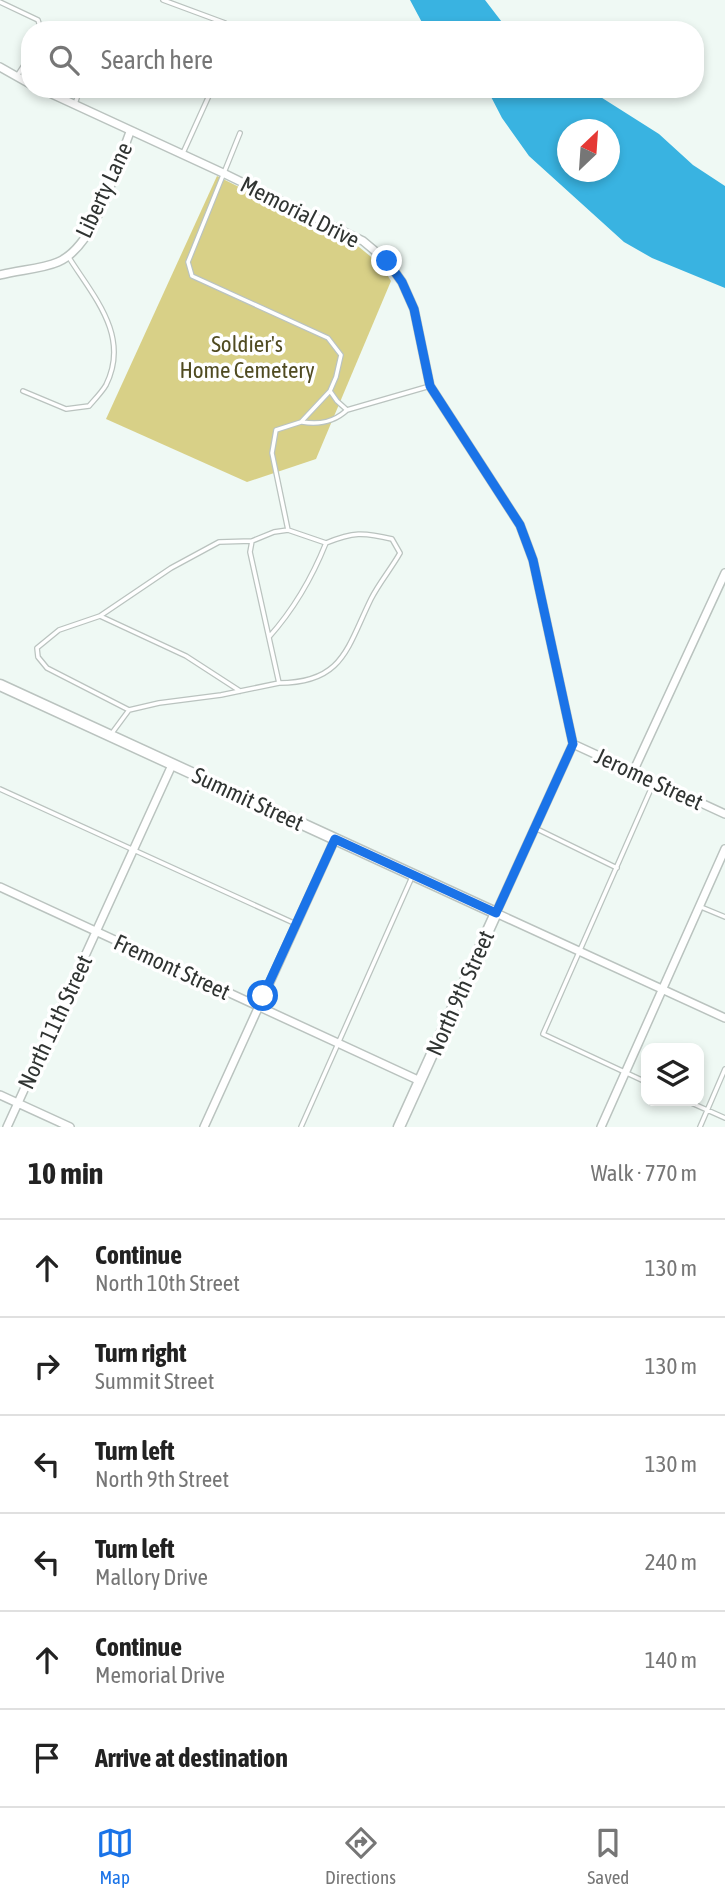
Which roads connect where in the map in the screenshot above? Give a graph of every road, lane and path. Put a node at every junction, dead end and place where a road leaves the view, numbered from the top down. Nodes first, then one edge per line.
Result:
1 (163, 0) edge
2 (0, 2) edge
3 (38, 21) edge
4 (220, 21) edge
5 (0, 67) edge
6 (21, 70) edge
7 (16, 77) junction
8 (21, 80) edge
9 (60, 98) edge
10 (77, 98) edge
11 (208, 98) edge
12 (74, 105) junction
13 (130, 132) junction
14 (240, 133) dead end
15 (182, 155) junction
16 (223, 173) junction
17 (68, 256) junction
18 (0, 275) edge
19 (430, 386) junction
20 (23, 391) dead end
21 (330, 391) junction
22 (347, 410) junction
23 (301, 422) junction
24 (288, 530) junction
25 (252, 541) junction
26 (326, 543) junction
27 (725, 573) edge
28 (100, 616) junction
29 (269, 637) junction
30 (279, 683) junction
31 (0, 685) edge
32 (241, 691) junction
33 (130, 710) junction
34 (110, 736) junction
35 (573, 744) junction
36 (172, 765) junction
37 (633, 772) junction
38 (654, 782) junction
39 (0, 789) edge
40 (725, 814) edge
41 (535, 828) junction
42 (335, 839) junction
43 (725, 849) edge
44 (133, 850) junction
45 (617, 868) junction
46 (413, 875) junction
47 (0, 887) edge
48 (699, 906) junction
49 (496, 913) junction
50 (725, 917) edge
51 (296, 925) junction
52 (96, 932) junction
53 (580, 951) junction
54 (662, 989) junction
55 (258, 1006) junction
56 (725, 1018) edge
57 (338, 1043) junction
58 (725, 1069) edge
59 (625, 1072) junction
60 (641, 1080) edge
61 (420, 1081) junction
62 (0, 1095) edge
63 (18, 1103) junction
64 (698, 1106) edge
65 (707, 1110) junction
66 (725, 1118) edge
67 (7, 1127) edge
68 (70, 1127) edge
69 (204, 1127) edge
70 (301, 1127) edge
71 (400, 1127) edge
72 (601, 1127) edge
73 (700, 1127) edge

1 - 4 lane
2 - 3 lane
5 - 7 street
6 - 7 lane
7 - 8 street
9 - 12 street, Memorial Drive
10 - 12 lane
11 - 15 lane
12 - 13 street, Memorial Drive
13 - 15 street, Memorial Drive
13 - 17 street, Liberty Lane
14 - 16 lane
15 - 16 street, Memorial Drive
16 - 19 street, Memorial Drive
16 - 21 lane
17 - 18 street, Liberty Lane
17 - 20 lane
19 - 22 lane
19 - 35 street, Memorial Drive
21 - 22 lane
21 - 23 lane
22 - 23 lane
23 - 24 lane
24 - 25 lane
24 - 26 lane
25 - 28 lane
25 - 29 lane
26 - 29 lane
26 - 30 lane
27 - 37 street
28 - 32 lane
28 - 33 lane
29 - 30 lane
30 - 32 lane
31 - 34 street, Summit Street
32 - 33 lane
33 - 34 lane
34 - 36 street, Summit Street
35 - 37 street, Jerome Street
35 - 41 street, North 9th Street
36 - 42 street, Summit Street
36 - 44 street, North 11th Street
37 - 38 street, Jerome Street
38 - 40 street, Jerome Street
38 - 45 lane
39 - 44 lane
41 - 45 lane
41 - 49 street, North 9th Street
42 - 46 street, Summit Street
42 - 51 street
43 - 48 street
44 - 51 lane
44 - 52 street, North 11th Street
45 - 53 lane
46 - 49 street, Summit Street
46 - 57 lane
47 - 52 street, Fremont Street
48 - 50 lane
48 - 54 street
49 - 53 street, Summit Street
49 - 61 street, North 9th Street
51 - 55 street
52 - 55 street, Fremont Street
52 - 63 street, North 11th Street
53 - 54 street, Summit Street
53 - 59 lane
54 - 56 street, Summit Street
54 - 59 street
55 - 57 street, Fremont Street
55 - 69 street
57 - 61 street, Fremont Street
57 - 70 lane
58 - 65 lane
59 - 60 lane
59 - 72 street
61 - 71 street, North 9th Street
62 - 63 street
63 - 67 street, North 11th Street
63 - 68 street
64 - 65 lane
65 - 66 lane
65 - 73 lane

